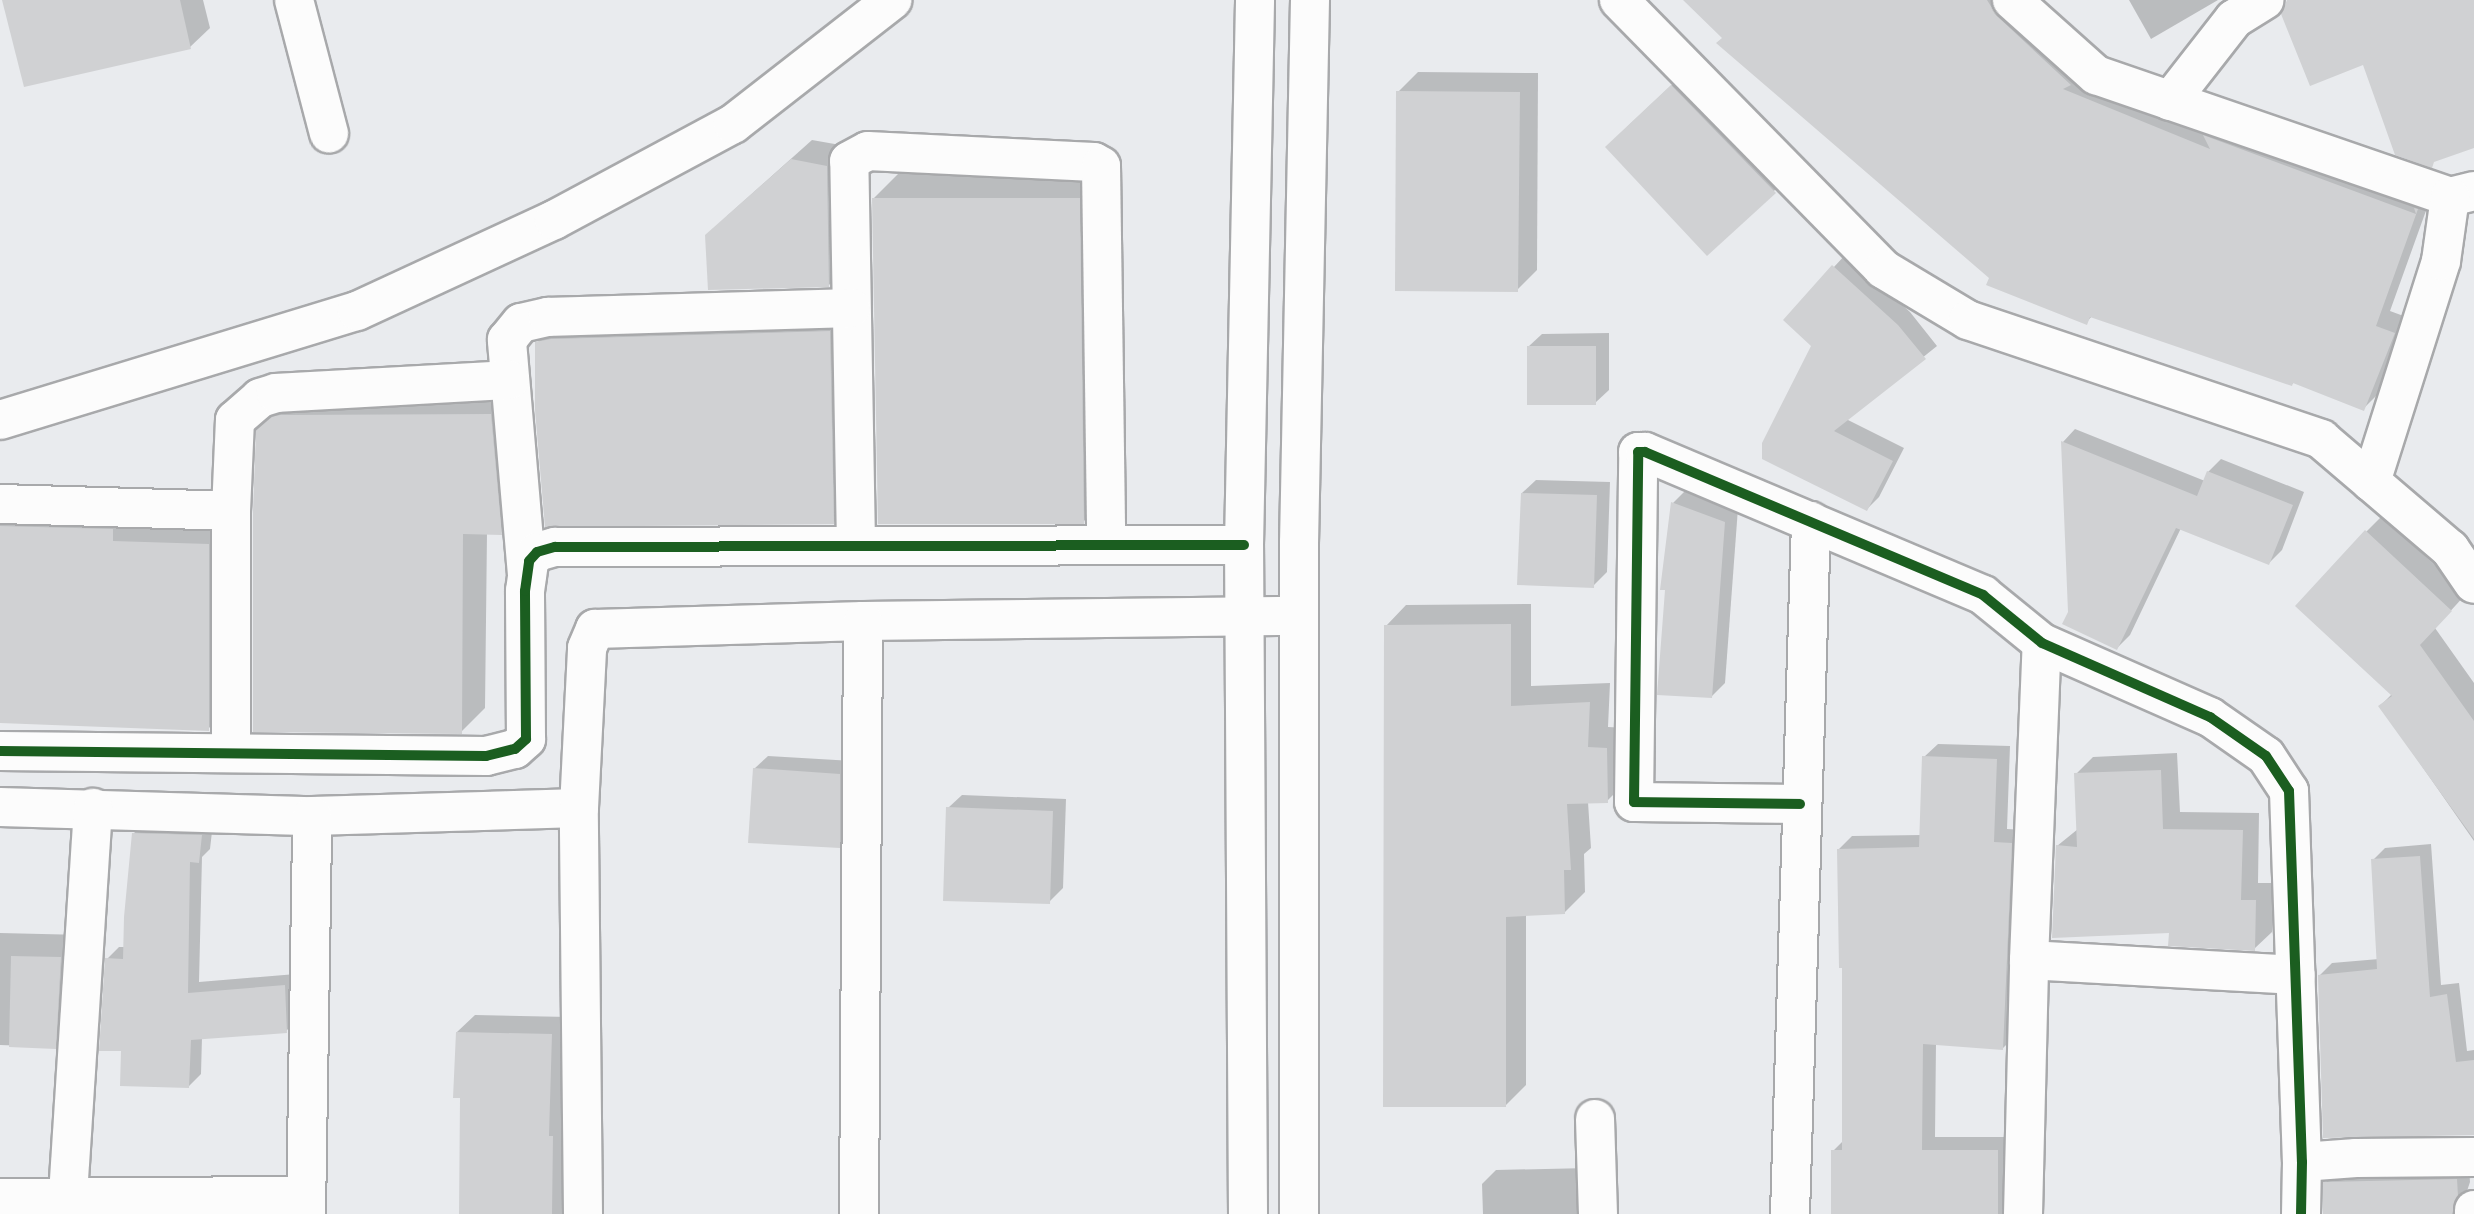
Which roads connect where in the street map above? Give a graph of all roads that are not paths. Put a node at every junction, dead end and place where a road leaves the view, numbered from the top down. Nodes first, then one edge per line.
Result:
1 (294, 0) edge
2 (892, 0) edge
3 (1255, 0) edge
4 (1310, 0) edge
5 (1619, 0) edge
6 (2012, 0) edge
7 (2265, 0) edge
8 (2170, 101) junction
9 (329, 133) dead end
10 (2462, 194) edge
11 (851, 307) junction
12 (510, 380) junction
13 (0, 420) edge
14 (2371, 482) junction
15 (0, 505) edge
16 (231, 511) junction
17 (1811, 521) junction
18 (1106, 544) junction
19 (856, 545) junction
20 (1244, 545) junction
21 (527, 575) junction
22 (2474, 583) edge
23 (1299, 616) junction
24 (1244, 617) junction
25 (863, 621) junction
26 (2042, 643) junction
27 (0, 751) edge
28 (231, 753) junction
29 (1800, 804) junction
30 (0, 807) edge
31 (93, 808) junction
32 (579, 808) junction
33 (312, 816) junction
34 (2029, 960) junction
35 (2296, 975) junction
36 (1595, 1119) dead end
37 (2474, 1157) edge
38 (2302, 1162) junction
39 (68, 1195) junction
40 (0, 1198) edge
41 (306, 1205) edge
42 (583, 1214) edge
43 (859, 1214) edge
44 (1248, 1214) edge
45 (1299, 1214) edge
46 (1598, 1214) edge
47 (1790, 1214) edge
48 (2023, 1214) edge
49 (2301, 1214) edge

1 - 9 street
2 - 13 street
3 - 20 street
4 - 23 street
5 - 14 street
6 - 8 street
7 - 8 street
8 - 10 street
10 - 14 street
11 - 12 street
11 - 18 street
11 - 19 street
12 - 16 street
12 - 21 street
14 - 22 street
15 - 16 street
16 - 28 street
17 - 26 street
17 - 29 street
17 - 29 street
18 - 19 street
18 - 20 street
19 - 21 street
20 - 24 street
21 - 28 street
23 - 24 street
23 - 45 street
24 - 25 street
24 - 44 street
25 - 32 street
25 - 43 street
26 - 34 street
26 - 35 street
27 - 28 street
29 - 47 street
30 - 31 street
31 - 33 street
31 - 39 street
32 - 33 street
32 - 42 street
33 - 41 street
34 - 35 street
34 - 48 street
35 - 38 street
36 - 46 street
37 - 38 street
38 - 49 street
39 - 40 street
39 - 41 street

